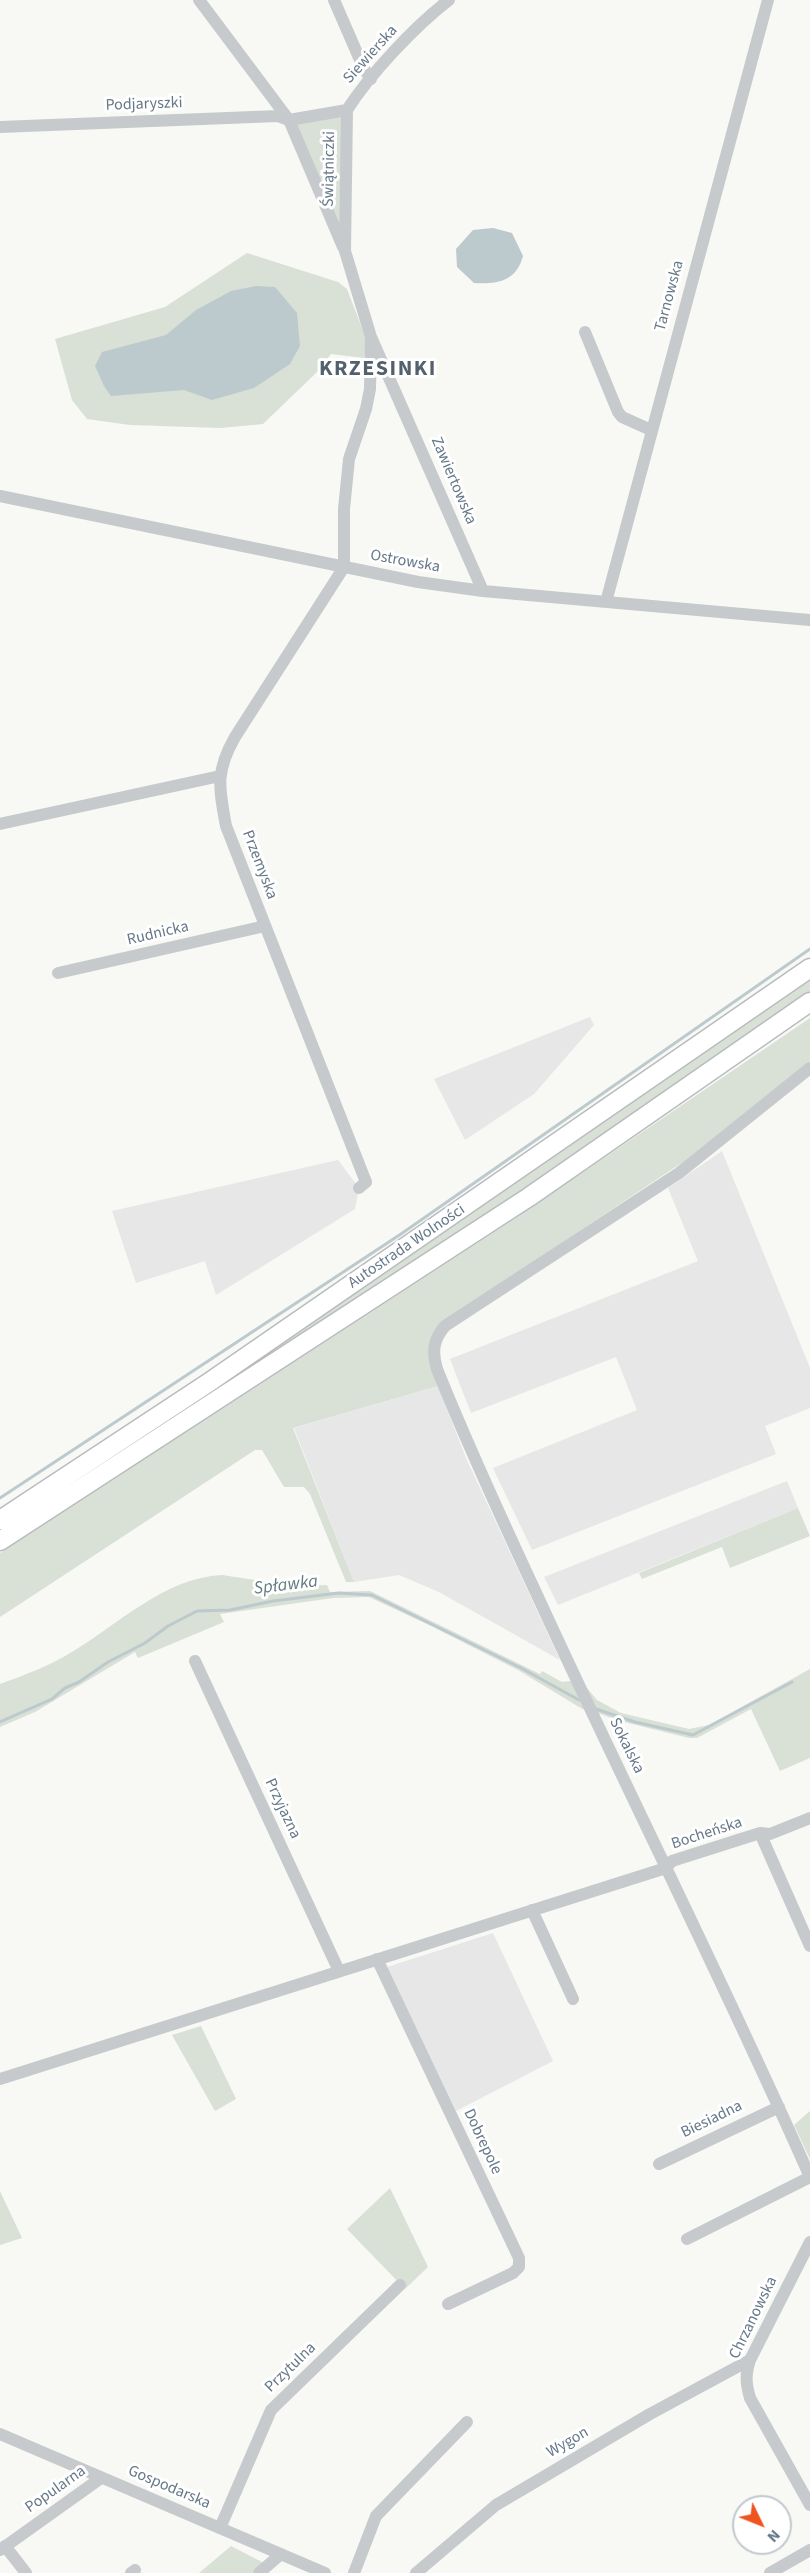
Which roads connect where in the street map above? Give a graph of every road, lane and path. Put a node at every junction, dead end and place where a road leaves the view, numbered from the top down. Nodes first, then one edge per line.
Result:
1 (199, 0) edge
2 (334, 0) edge
3 (449, 0) edge
4 (768, 0) edge
5 (371, 79) junction
6 (347, 110) junction
7 (289, 120) junction
8 (0, 127) edge
9 (345, 251) junction
10 (585, 332) dead end
11 (371, 337) junction
12 (393, 384) junction
13 (370, 389) junction
14 (651, 430) junction
15 (0, 496) edge
16 (344, 567) junction
17 (483, 591) junction
18 (606, 602) junction
19 (810, 620) edge
20 (220, 776) junction
21 (0, 824) edge
22 (265, 926) junction
23 (810, 968) edge
24 (58, 974) dead end
25 (810, 1002) edge
26 (810, 1068) edge
27 (359, 1188) dead end
28 (0, 1520) edge
29 (0, 1541) edge
30 (195, 1661) dead end
31 (810, 1818) edge
32 (760, 1833) junction
33 (666, 1868) junction
34 (532, 1910) junction
35 (810, 1946) edge
36 (377, 1959) junction
37 (339, 1971) junction
38 (573, 1999) dead end
39 (0, 2079) edge
40 (779, 2107) junction
41 (659, 2164) dead end
42 (810, 2177) edge
43 (687, 2239) dead end
44 (810, 2242) edge
45 (400, 2285) dead end
46 (448, 2304) dead end
47 (750, 2360) junction
48 (467, 2422) dead end
49 (0, 2434) edge
50 (101, 2478) junction
51 (810, 2505) edge
52 (220, 2528) junction
53 (3, 2548) edge
54 (810, 2550) edge
55 (281, 2554) junction
56 (26, 2573) edge
57 (259, 2573) edge
58 (325, 2573) edge
59 (354, 2573) edge
60 (416, 2573) edge
61 (770, 2573) edge

1 - 7 street, Świątniczki
2 - 5 street
3 - 5 street, Siewierska
4 - 14 street, Tarnowska
5 - 6 street, Siewierska
6 - 7 street, Świątniczki
6 - 9 street, Świątniczki
7 - 8 street, Podjaryszki
7 - 9 street, Świątniczki
9 - 11 street, Świątniczki
10 - 14 street
11 - 12 street, Świątniczki
11 - 13 street, Świątniczki
12 - 13 street
12 - 17 street, Zawiertowska
13 - 16 street, Świątniczki
14 - 18 street, Tarnowska
15 - 16 street, Ostrowska
16 - 17 street, Ostrowska
16 - 20 street, Przemyska
17 - 18 street, Ostrowska
18 - 19 street, Ostrowska
20 - 21 street
20 - 22 street, Przemyska
22 - 24 street, Rudnicka
22 - 27 street, Przemyska
23 - 28 highway, Autostrada Wolności
25 - 29 highway, Autostrada Wolności
26 - 33 street, Sokalska
30 - 37 street, Przyjazna
31 - 32 street, Bocheńska
32 - 33 street, Bocheńska
32 - 35 street, Bocheńska
33 - 34 street
33 - 40 street, Sokalska
34 - 36 street
34 - 38 street
36 - 37 street
36 - 46 street, Dobrepole
37 - 39 street
40 - 41 street, Biesiadna
40 - 42 street, Sokalska
42 - 43 street
44 - 47 street, Chrzanowska
45 - 52 street, Przytulna
47 - 51 street, Chrzanowska
47 - 60 street, Wygon
48 - 59 street
49 - 50 street, Gospodarska
50 - 52 street, Gospodarska
50 - 53 street, Popularna
52 - 55 street, Gospodarska
53 - 56 street
54 - 61 street
55 - 57 street
55 - 58 street, Gospodarska

